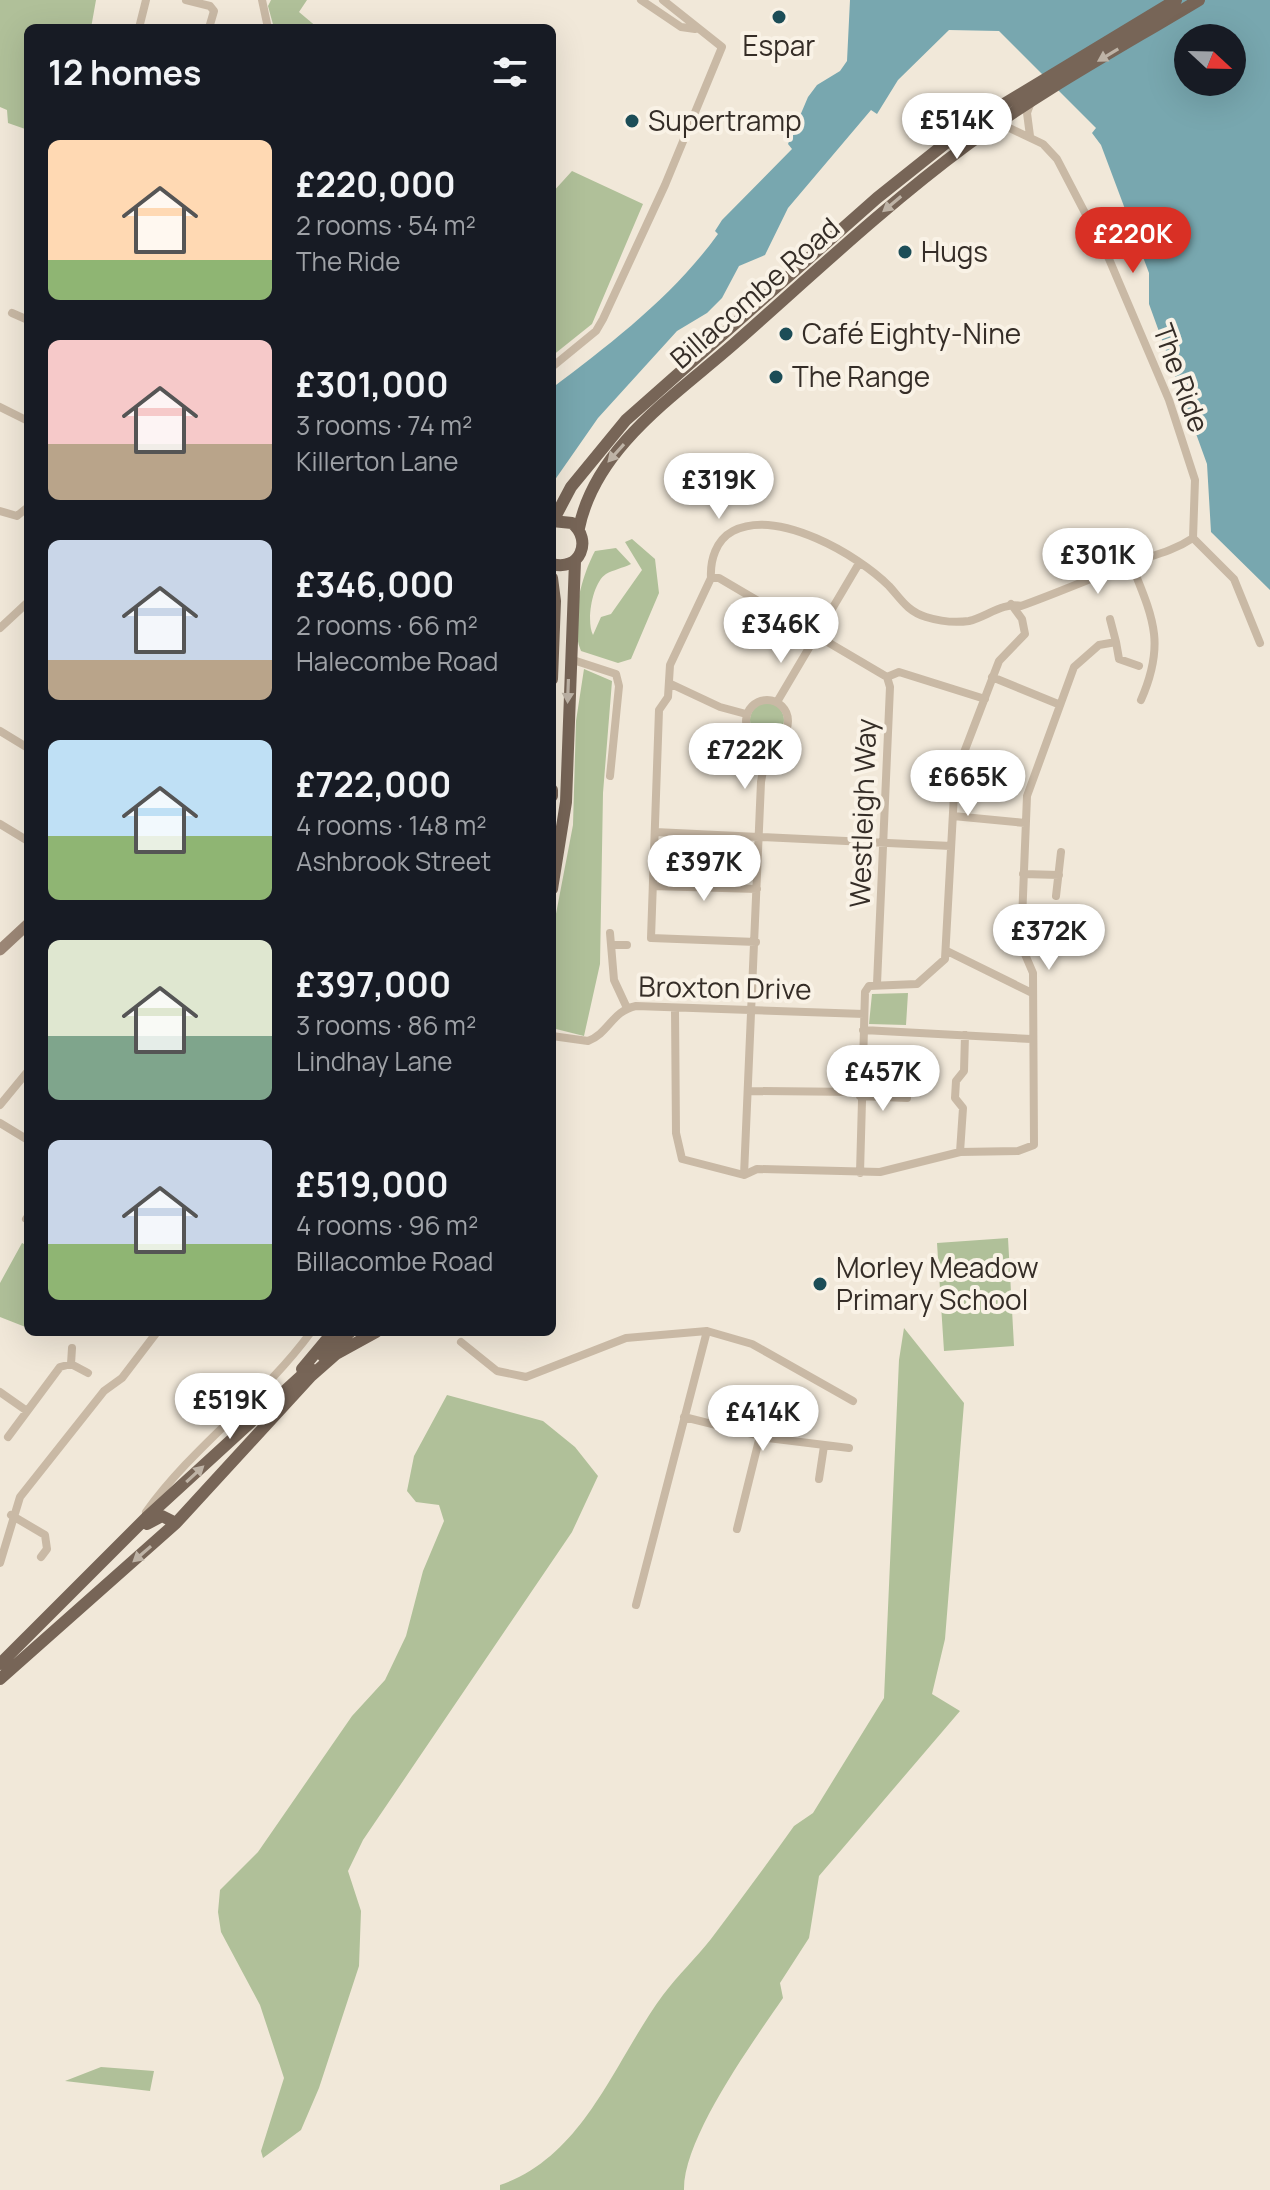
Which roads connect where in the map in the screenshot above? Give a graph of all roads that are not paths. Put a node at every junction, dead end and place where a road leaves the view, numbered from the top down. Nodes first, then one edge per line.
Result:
1 (146, 0) edge
2 (186, 0) edge
3 (262, 0) edge
4 (641, 0) edge
5 (663, 0) edge
6 (1176, 0) edge
7 (1199, 0) edge
8 (140, 24) edge
9 (210, 24) edge
10 (267, 24) edge
11 (695, 29) junction
12 (1027, 96) junction
13 (1006, 102) junction
14 (999, 123) junction
15 (1030, 136) junction
16 (907, 174) junction
17 (760, 301) junction
18 (779, 305) junction
19 (12, 313) dead end
20 (24, 318) edge
21 (556, 364) edge
22 (0, 407) edge
23 (639, 409) junction
24 (24, 419) edge
25 (648, 420) junction
26 (24, 510) edge
27 (0, 511) edge
28 (556, 514) edge
29 (556, 521) edge
30 (579, 528) junction
31 (1193, 538) junction
32 (575, 561) junction
33 (1131, 563) junction
34 (556, 564) edge
35 (858, 565) junction
36 (711, 578) junction
37 (1011, 604) junction
38 (24, 606) edge
39 (1110, 619) dead end
40 (0, 628) edge
41 (818, 634) junction
42 (1116, 642) junction
43 (1260, 643) dead end
44 (570, 659) junction
45 (1139, 666) dead end
46 (887, 677) junction
47 (992, 677) junction
48 (671, 684) junction
49 (985, 699) junction
50 (1141, 700) dead end
51 (777, 702) junction
52 (1058, 704) junction
53 (746, 714) junction
54 (0, 731) edge
55 (768, 742) junction
56 (24, 746) edge
57 (610, 776) dead end
58 (953, 816) junction
59 (1025, 823) junction
60 (0, 824) edge
61 (655, 832) junction
62 (759, 836) junction
63 (24, 839) edge
64 (884, 844) junction
65 (951, 846) junction
66 (1061, 852) dead end
67 (556, 864) edge
68 (1023, 874) junction
69 (1059, 875) junction
70 (653, 886) junction
71 (757, 889) junction
72 (1056, 896) dead end
73 (24, 928) edge
74 (610, 933) dead end
75 (756, 942) junction
76 (611, 945) junction
77 (627, 945) dead end
78 (0, 950) edge
79 (947, 951) junction
80 (877, 984) junction
81 (1032, 993) junction
82 (627, 1008) junction
83 (675, 1009) junction
84 (752, 1014) junction
85 (864, 1014) junction
86 (863, 1030) junction
87 (965, 1035) junction
88 (556, 1037) edge
89 (1031, 1039) junction
90 (24, 1076) edge
91 (750, 1091) junction
92 (860, 1094) junction
93 (907, 1098) dead end
94 (0, 1105) edge
95 (0, 1123) edge
96 (24, 1138) edge
97 (960, 1152) junction
98 (860, 1173) junction
99 (744, 1175) junction
100 (707, 1331) junction
101 (154, 1336) edge
102 (308, 1336) edge
103 (330, 1336) edge
104 (346, 1336) edge
105 (369, 1336) edge
106 (461, 1342) dead end
107 (72, 1348) dead end
108 (71, 1364) junction
109 (88, 1373) dead end
110 (0, 1392) edge
111 (279, 1396) junction
112 (853, 1401) dead end
113 (27, 1411) junction
114 (685, 1413) junction
115 (760, 1436) junction
116 (8, 1437) dead end
117 (824, 1446) junction
118 (849, 1448) dead end
119 (220, 1476) junction
120 (819, 1479) dead end
121 (164, 1494) junction
122 (11, 1515) junction
123 (176, 1523) junction
124 (737, 1529) dead end
125 (120, 1546) junction
126 (41, 1557) dead end
127 (0, 1563) edge
128 (636, 1605) dead end
129 (0, 1664) edge
130 (0, 1679) edge

1 - 8 street
2 - 9 street
3 - 10 street
4 - 11 street
5 - 11 street
6 - 12 main road
7 -> 12 main road
11 - 21 street
12 - 13 main road, Billacombe Road
12 - 14 main road, Billacombe Road
12 - 15 street
13 - 14 street
13 - 16 main road, Billacombe Road
14 - 15 street, The Ride
14 - 16 street, Billacombe Road
14 -> 18 main road, Billacombe Road
15 - 31 street, The Ride
16 - 17 main road, Billacombe Road
17 - 18 main road
17 - 23 main road, Billacombe Road
18 - 25 main road, Billacombe Road
19 - 20 street
22 - 24 street
23 - 25 main road
23 - 28 main road, Billacombe Road
25 -> 30 main road, Billacombe Road
26 - 27 street
29 - 30 main road
30 - 32 main road, Billacombe Road
31 - 33 street
31 - 43 street
32 - 34 main road
32 - 44 main road
33 - 37 street
33 - 50 street
35 - 36 street
35 - 37 street
35 - 41 street
36 - 41 street
36 - 48 street
37 - 47 street
38 - 40 street
39 - 42 street
41 - 46 street
41 - 51 street
42 - 45 street
42 - 52 street
44 - 57 street
44 -> 67 main road
46 - 49 street
46 - 64 street, Westleigh Way
47 - 49 street
47 - 52 street
48 - 53 street
48 - 61 street
49 - 58 street
51 - 53 street
51 - 55 street
52 - 59 street
53 - 55 street
54 - 56 street
55 - 62 street
58 - 59 street
58 - 65 street
59 - 68 street
60 - 63 street
61 - 62 street
61 - 70 street
62 - 64 street
62 - 71 street
64 - 65 street
64 - 80 street, Westleigh Way
65 - 79 street
66 - 69 street
68 - 69 street
68 - 81 street
69 - 72 street
70 - 71 street
70 - 75 street
71 - 75 street
73 - 78 street
74 - 76 street
75 - 84 street
76 - 77 street
76 - 82 street
79 - 80 street
79 - 81 street
80 - 85 street
81 - 89 street
82 - 83 street, Broxton Drive
82 - 88 street, Broxton Drive
83 - 84 street, Broxton Drive
83 - 99 street
84 - 85 street, Broxton Drive
84 - 91 street
85 - 86 street
86 - 87 street
86 - 92 street
87 - 89 street
87 - 97 street
89 - 97 street
90 - 94 street
91 - 92 street
91 - 99 street
92 - 93 street
92 - 98 street
95 - 96 street
97 - 98 street
98 - 99 street
100 - 106 street
100 - 112 street
100 - 114 street
101 - 122 street
102 - 121 street
103 - 111 main road
104 - 111 main road
105 - 119 main road
107 - 108 street
108 - 109 street
108 - 113 street
110 - 113 street
121 -> 111 main road
113 - 116 street
114 - 115 street
114 - 128 street
115 - 117 street
115 - 124 street
117 - 118 street
117 - 120 street
119 - 121 main road
119 - 123 main road
121 - 125 main road
122 - 126 street
122 - 127 street
123 - 125 main road
123 -> 130 main road
125 - 129 main road

